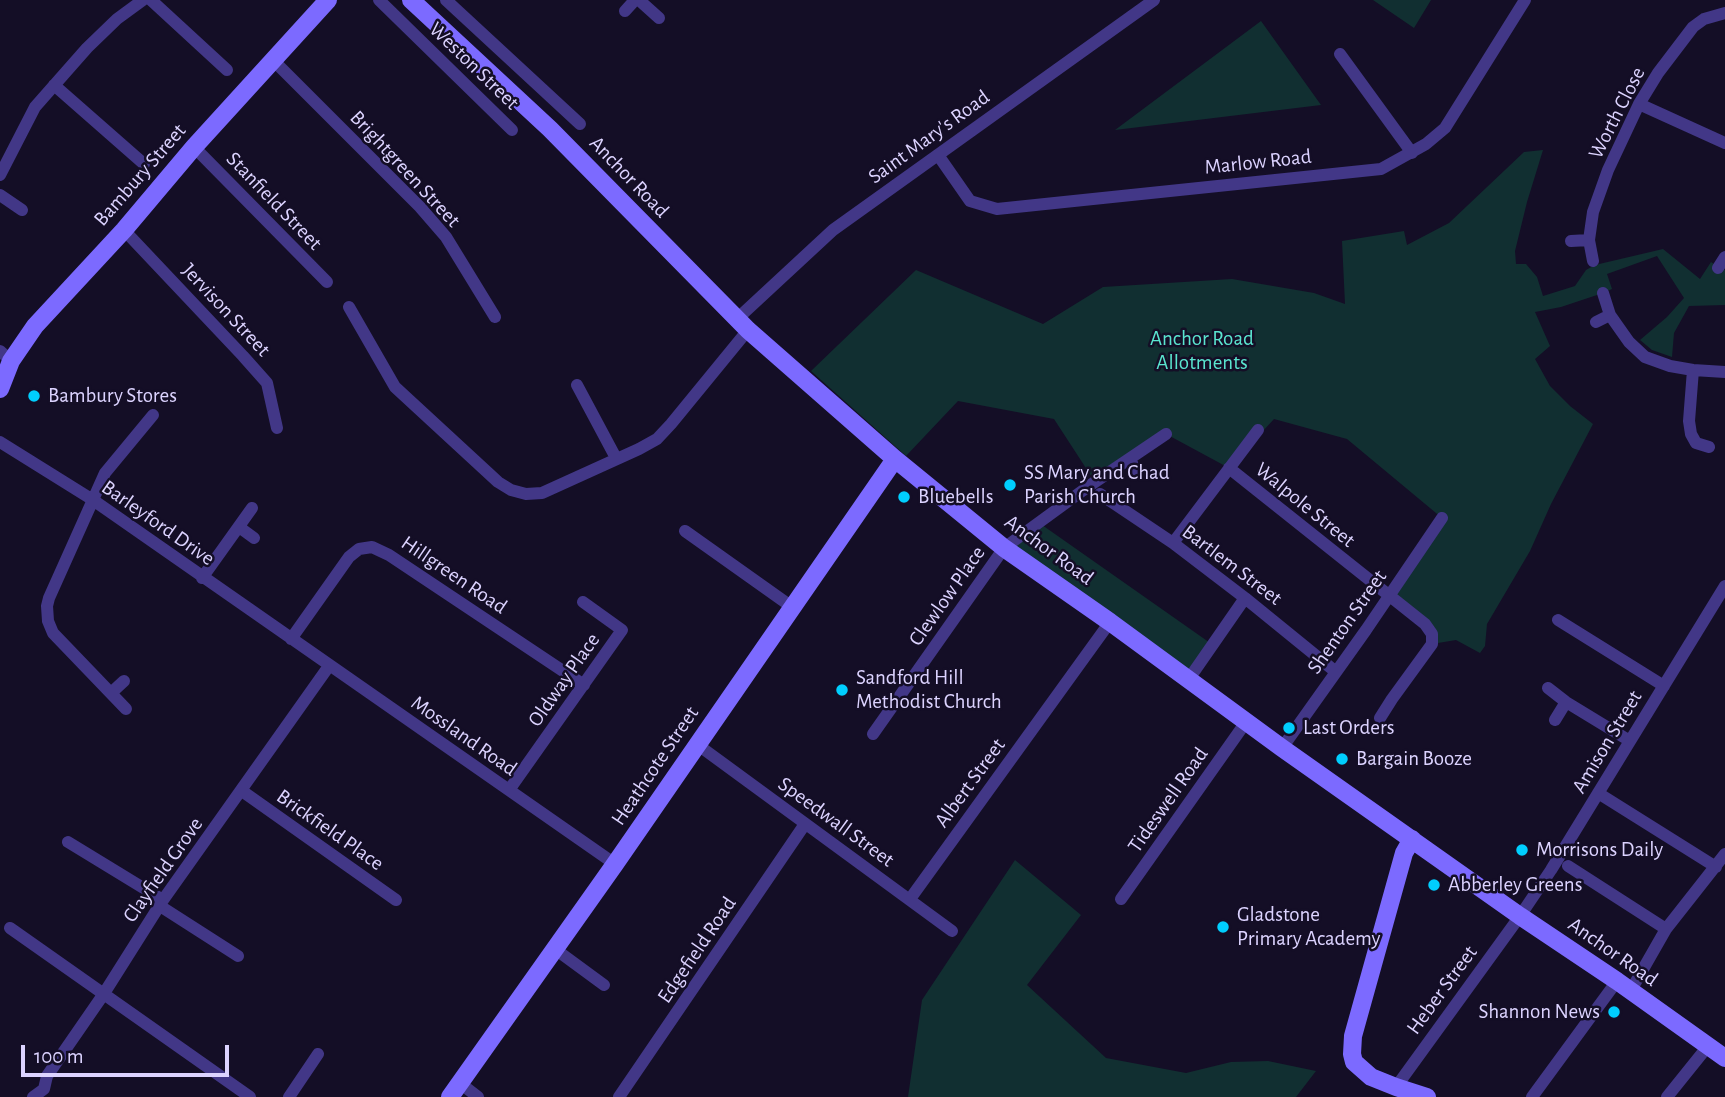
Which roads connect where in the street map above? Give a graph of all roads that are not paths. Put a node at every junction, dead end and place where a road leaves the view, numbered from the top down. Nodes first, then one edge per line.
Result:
1 (143, 0) edge
2 (151, 0) edge
3 (328, 0) edge
4 (379, 0) edge
5 (411, 0) edge
6 (446, 0) edge
7 (637, 0) edge
8 (1154, 0) edge
9 (1525, 0) edge
10 (625, 11) dead end
11 (1725, 13) edge
12 (659, 18) dead end
13 (1340, 54) dead end
14 (272, 60) junction
15 (227, 70) dead end
16 (54, 85) junction
17 (1639, 104) junction
18 (580, 124) dead end
19 (512, 130) dead end
20 (1725, 143) edge
21 (194, 147) junction
22 (1412, 153) junction
23 (937, 155) junction
24 (144, 164) dead end
25 (0, 175) edge
26 (0, 195) edge
27 (22, 210) dead end
28 (124, 230) junction
29 (1590, 240) junction
30 (1571, 241) dead end
31 (1593, 261) dead end
32 (327, 282) dead end
33 (1603, 293) dead end
34 (349, 307) dead end
35 (1611, 315) junction
36 (495, 317) dead end
37 (1596, 322) dead end
38 (743, 325) junction
39 (6, 356) edge
40 (1693, 370) junction
41 (1725, 372) edge
42 (578, 385) dead end
43 (0, 389) edge
44 (153, 415) dead end
45 (277, 428) dead end
46 (1258, 430) dead end
47 (1166, 434) dead end
48 (0, 442) edge
49 (1698, 447) dead end
50 (616, 458) junction
51 (895, 459) junction
52 (1129, 459) junction
53 (1229, 468) junction
54 (1137, 471) dead end
55 (1101, 495) dead end
56 (93, 500) junction
57 (252, 508) dead end
58 (1442, 518) dead end
59 (239, 527) junction
60 (685, 531) dead end
61 (254, 538) dead end
62 (1173, 543) junction
63 (1004, 548) junction
64 (202, 578) junction
65 (1725, 586) edge
66 (1389, 597) junction
67 (1245, 598) junction
68 (583, 601) dead end
69 (792, 607) junction
70 (1558, 620) dead end
71 (1110, 622) junction
72 (291, 639) junction
73 (329, 666) junction
74 (1336, 672) junction
75 (1187, 679) junction
76 (124, 681) dead end
77 (584, 685) junction
78 (1664, 686) junction
79 (1548, 688) dead end
80 (111, 693) junction
81 (1566, 702) junction
82 (126, 709) dead end
83 (1380, 718) dead end
84 (1555, 720) dead end
85 (1246, 722) junction
86 (873, 734) dead end
87 (1630, 741) junction
88 (698, 745) junction
89 (1282, 748) junction
90 (509, 790) junction
91 (242, 791) junction
92 (1598, 793) junction
93 (805, 824) junction
94 (1412, 839) junction
95 (68, 842) dead end
96 (1725, 853) edge
97 (615, 864) junction
98 (1568, 866) dead end
99 (1716, 867) junction
100 (910, 899) junction
101 (1121, 899) dead end
102 (396, 900) dead end
103 (162, 903) junction
104 (1520, 916) junction
105 (10, 928) dead end
106 (1666, 929) junction
107 (952, 931) dead end
108 (555, 949) junction
109 (238, 956) dead end
110 (604, 985) dead end
111 (1623, 987) junction
112 (103, 995) junction
113 (1708, 1046) junction
114 (318, 1054) dead end
115 (1725, 1058) edge
116 (1396, 1087) junction
117 (455, 1090) edge
118 (43, 1095) edge
119 (250, 1097) edge
120 (289, 1097) edge
121 (478, 1097) edge
122 (619, 1097) edge
123 (1427, 1097) edge
124 (1532, 1097) edge
125 (1667, 1097) edge

1 - 16 street
2 - 15 street
3 - 14 main road, Bambury Street
4 - 19 street, Weston Street
5 - 38 main road, Anchor Road
6 - 18 street
7 - 10 street
7 - 12 street
8 - 23 street, Saint Mary's Road
9 - 22 street, Marlow Road
11 - 17 street, Worth Close
13 - 22 street
14 - 21 main road, Bambury Street
14 - 36 street, Brightgreen Street
16 - 24 street
16 - 25 street
17 - 20 street
17 - 29 street, Worth Close
21 - 28 main road, Bambury Street
21 - 32 street, Stanfield Street
22 - 23 street, Marlow Road
23 - 38 street, Saint Mary's Road
26 - 27 street
28 - 39 main road, Bambury Street
28 - 45 street, Jervison Street
29 - 30 street
29 - 31 street, Worth Close
33 - 35 street
34 - 50 street, Saint Mary's Road
35 - 37 street
35 - 40 street
38 - 50 street, Saint Mary's Road
38 - 51 main road, Anchor Road
39 - 43 main road, Bambury Street
40 - 41 street
40 - 49 street
42 - 50 street
44 - 56 street
46 - 53 street
47 - 52 street, Clewlow Place
48 - 56 street, Barleyford Drive
51 - 63 main road, Anchor Road
51 - 69 main road, Heathcote Street
52 - 54 street
52 - 63 street, Clewlow Place
53 - 62 street
53 - 66 street, Walpole Street
55 - 62 street, Bartlem Street
56 - 64 street, Barleyford Drive
56 - 80 street
57 - 59 street
58 - 66 street, Shenton Street
59 - 61 street
59 - 64 street
60 - 69 street
62 - 67 street, Bartlem Street
63 - 71 main road, Anchor Road
63 - 86 street, Clewlow Place
64 - 72 street, Barleyford Drive
65 - 78 street, Amison Street
66 - 74 street, Shenton Street
66 - 83 street, Walpole Street
67 - 74 street, Bartlem Street
67 - 75 street
68 - 77 street, Oldway Place
69 - 88 main road, Heathcote Street
70 - 78 street
71 - 75 main road, Anchor Road
71 - 100 street, Albert Street
72 - 73 street, Mossland Road
72 - 77 street, Hillgreen Road
73 - 90 street, Mossland Road
73 - 91 street, Clayfield Grove
74 - 89 street, Shenton Street
75 - 85 main road, Anchor Road
76 - 80 street
77 - 90 street, Oldway Place
78 - 87 street, Amison Street
79 - 81 street
80 - 82 street
81 - 84 street
81 - 87 street
85 - 89 main road, Anchor Road
85 - 101 street, Tideswell Road
87 - 92 street, Amison Street
88 - 93 street, Speedwall Street
88 - 97 main road, Heathcote Street
89 - 94 main road, Anchor Road
90 - 97 street, Mossland Road
91 - 102 street, Brickfield Place
91 - 103 street, Clayfield Grove
92 - 99 street
92 - 104 street, Amison Street
93 - 100 street, Speedwall Street
93 - 122 street, Edgefield Road
94 - 104 main road, Anchor Road
94 - 116 main road
95 - 103 street
96 - 99 street
97 - 108 main road, Heathcote Street
98 - 106 street
99 - 106 street
100 - 107 street, Speedwall Street
103 - 109 street
103 - 112 street, Clayfield Grove
104 - 111 main road, Anchor Road
104 - 116 street, Heber Street
105 - 112 street
106 - 111 street
108 - 110 street
108 - 117 main road, Heathcote Street
111 - 113 main road, Anchor Road
111 - 124 street
112 - 118 street, Clayfield Grove
112 - 119 street
113 - 115 main road, Anchor Road
113 - 125 street
114 - 120 street
116 - 123 main road
117 - 121 street

